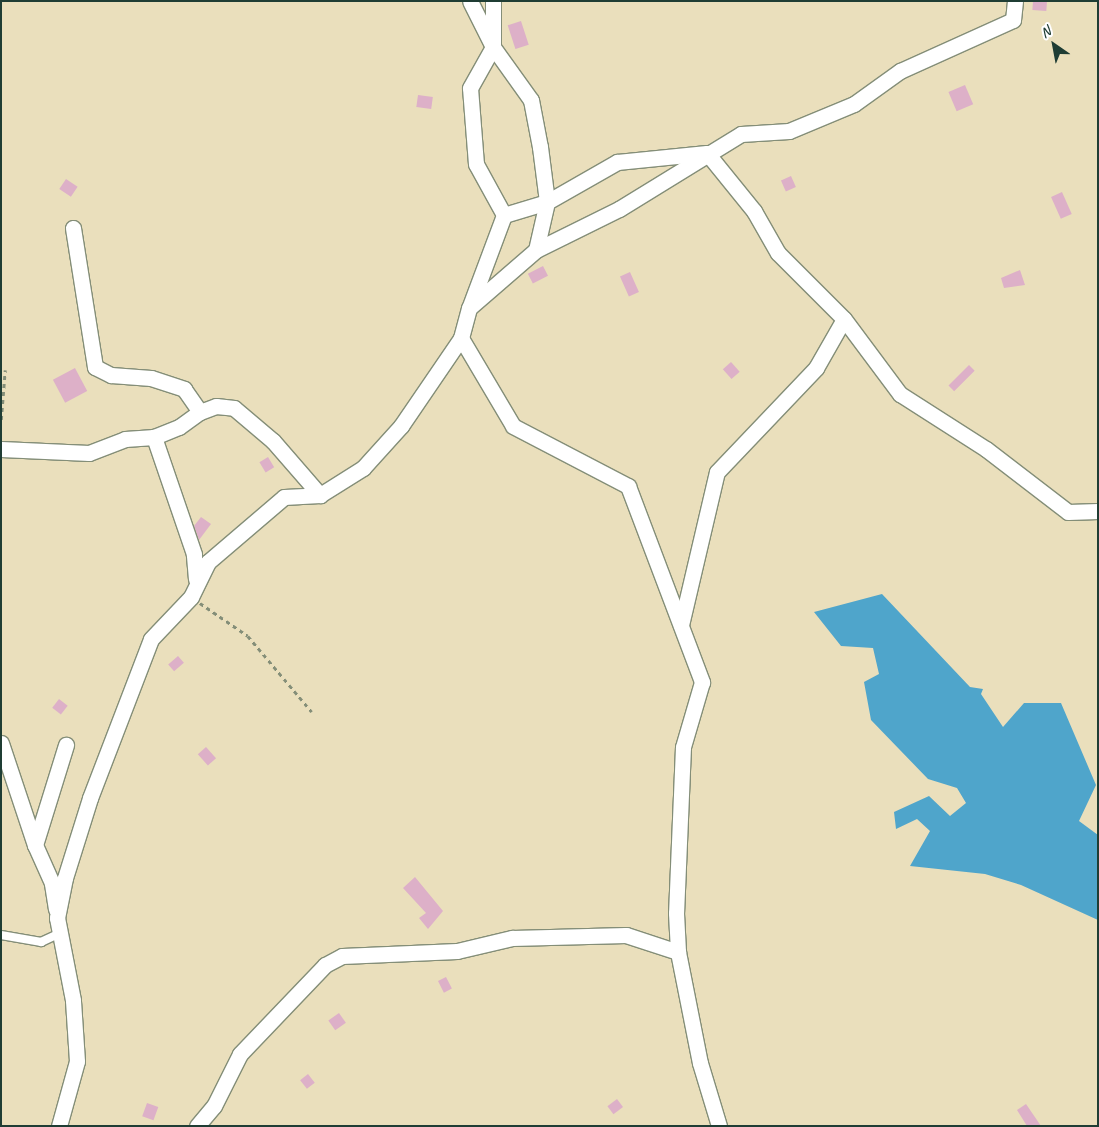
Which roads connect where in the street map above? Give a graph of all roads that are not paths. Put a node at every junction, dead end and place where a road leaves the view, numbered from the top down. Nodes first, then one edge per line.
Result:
1 (470, 1) edge
2 (493, 1) edge
3 (1015, 1) edge
4 (493, 47) junction
5 (707, 153) junction
6 (547, 202) junction
7 (504, 215) junction
8 (73, 228) dead end
9 (536, 250) junction
10 (469, 308) junction
11 (844, 319) junction
12 (460, 338) junction
13 (200, 412) junction
14 (154, 437) junction
15 (1, 449) edge
16 (320, 495) junction
17 (1098, 511) edge
18 (196, 579) junction
19 (681, 625) junction
20 (1, 743) edge
21 (66, 745) dead end
22 (35, 845) junction
23 (59, 925) junction
24 (1, 936) edge
25 (678, 952) junction
26 (59, 1126) edge
27 (197, 1126) edge
28 (719, 1126) edge

1 - 4 street
2 - 4 street
3 - 5 street
4 - 6 street
4 - 7 street
5 - 6 street
5 - 9 street
5 - 11 street
6 - 7 street
6 - 9 street
7 - 10 street
8 - 13 street
9 - 10 street
10 - 12 street
11 - 17 street
11 - 19 street
12 - 16 street
12 - 19 street
13 - 14 street
13 - 16 street
14 - 15 street
14 - 18 street
16 - 18 street
18 - 23 street
19 - 25 street
20 - 22 street
21 - 22 street
22 - 23 street
23 - 24 lane
23 - 26 street
25 - 27 street
25 - 28 street

